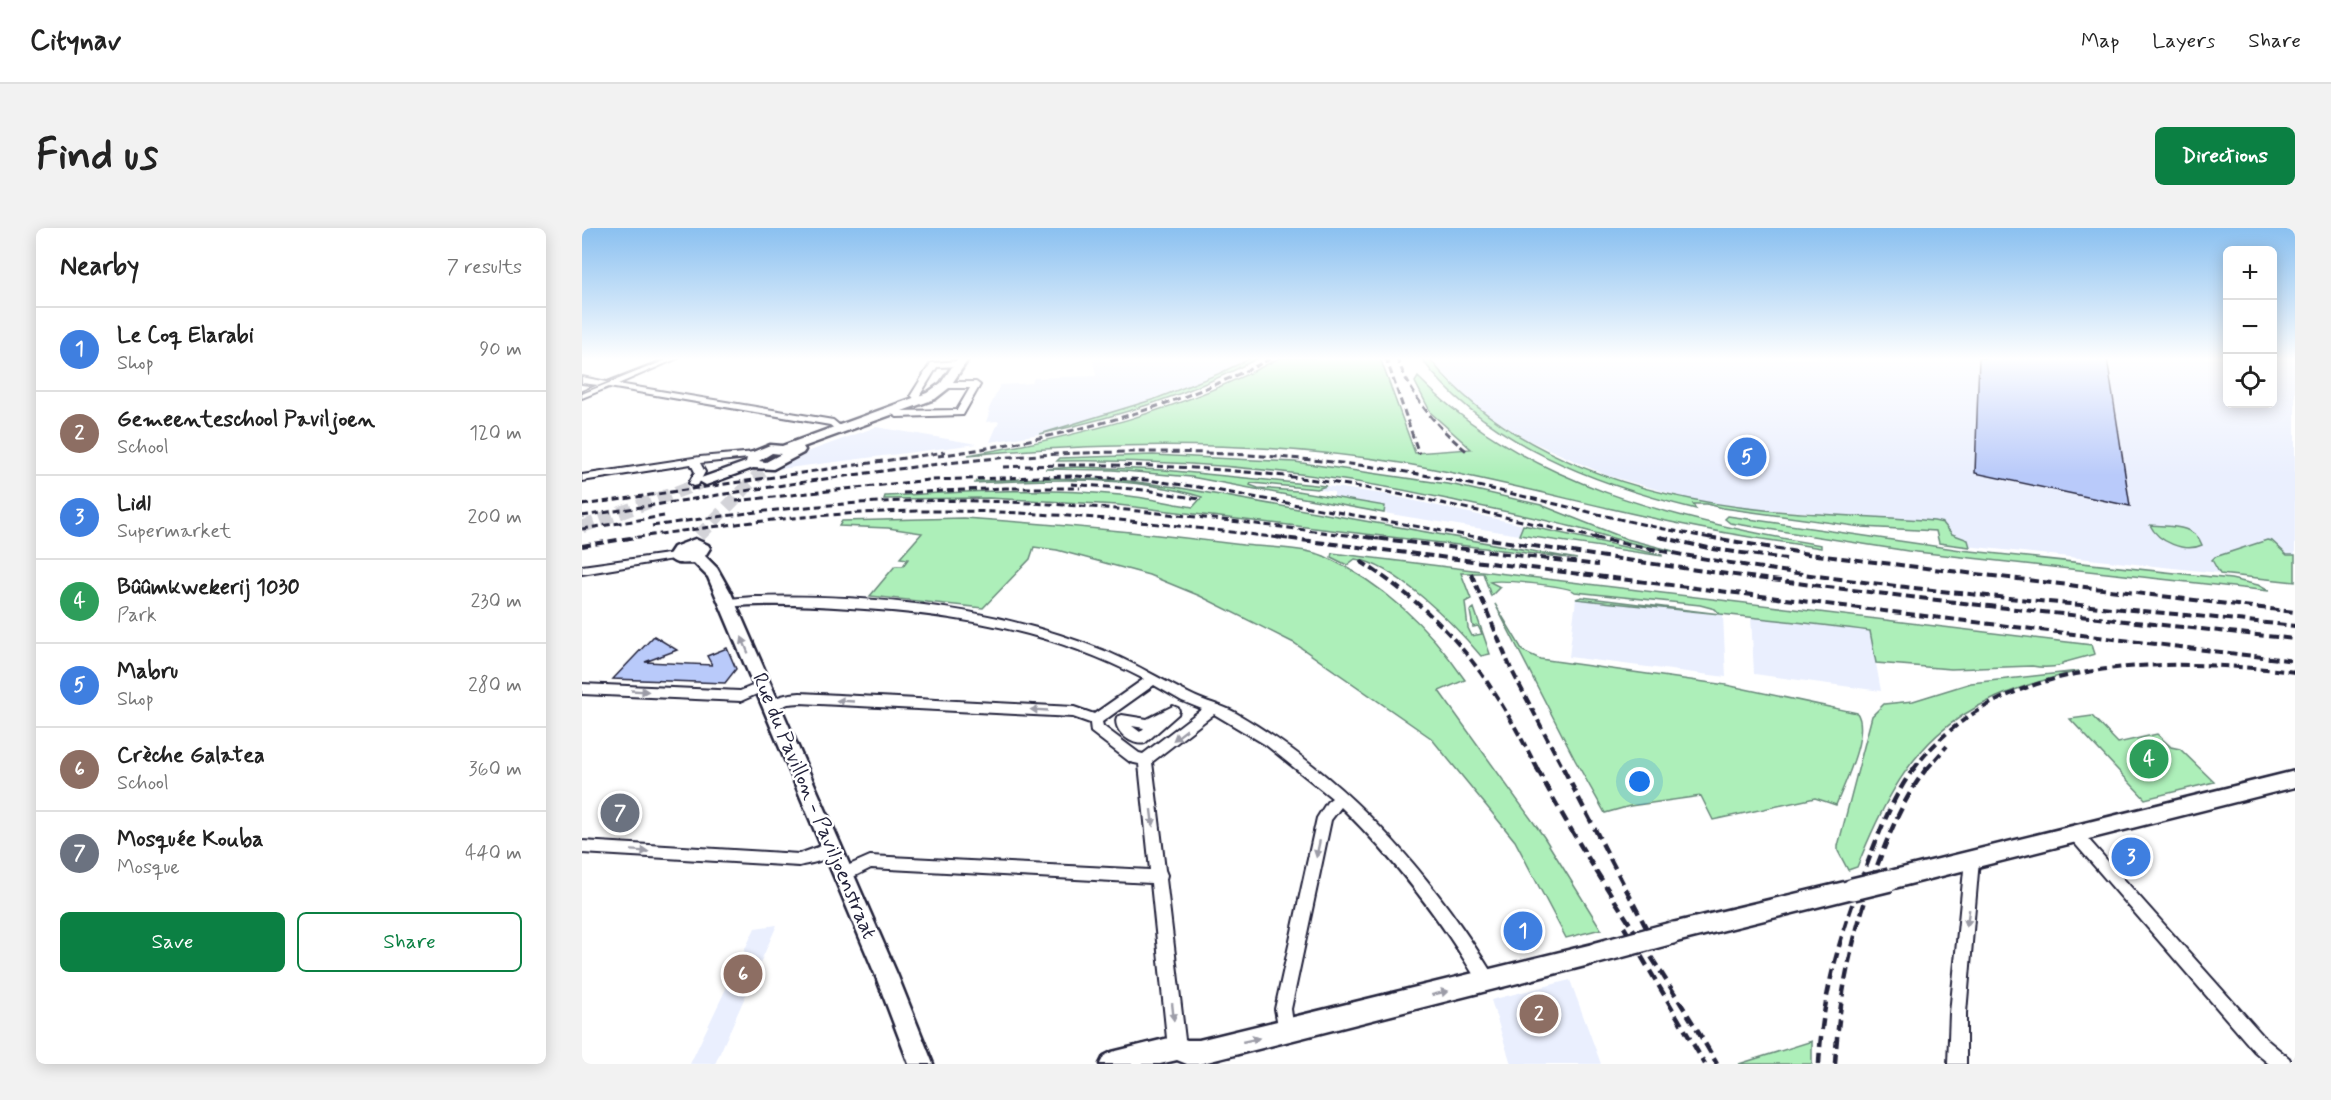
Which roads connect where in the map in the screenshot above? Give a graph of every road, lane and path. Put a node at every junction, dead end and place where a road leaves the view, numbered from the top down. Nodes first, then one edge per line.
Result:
1 (684, 397) edge
2 (917, 397) edge
3 (927, 397) edge
4 (969, 397) edge
5 (921, 401) junction
6 (897, 414) junction
7 (836, 434) junction
8 (692, 463) junction
9 (758, 463) junction
10 (582, 478) edge
11 (700, 482) joint
12 (675, 556) joint
13 (582, 570) edge
14 (727, 603) junction
15 (1153, 679) junction
16 (762, 687) junction
17 (582, 689) edge
18 (771, 706) junction
19 (1212, 708) junction
20 (1132, 712) dead end
21 (1096, 720) junction
22 (1120, 728) dead end
23 (1145, 760) junction
24 (2295, 779) edge
25 (1342, 798) junction
26 (2076, 835) junction
27 (582, 847) edge
28 (832, 848) junction
29 (1972, 860) junction
30 (843, 875) junction
31 (1160, 875) junction
32 (1487, 981) junction
33 (1286, 1031) junction
34 (1177, 1048) junction
35 (921, 1064) edge
36 (1112, 1064) edge
37 (1957, 1064) edge
38 (2283, 1064) edge

1 - 7 street
2 - 5 street
3 - 5 street
4 - 6 street
5 - 6 street
5 - 7 street
6 - 7 street
7 - 9 street
8 - 9 street
8 - 10 street
8 - 11 street
9 - 11 street
12 - 13 street
12 - 14 street, Rue du Pavillon - Paviljoenstraat
14 - 15 street
16 -> 14 street, Rue du Pavillon - Paviljoenstraat
15 - 19 street
15 - 21 street
17 -> 16 street
16 - 18 street, Rue du Pavillon - Paviljoenstraat
21 -> 18 street
18 - 28 street, Rue du Pavillon - Paviljoenstraat
19 -> 23 street
19 - 25 street
20 - 22 street
21 - 23 street
23 -> 31 street
24 - 26 street
25 - 32 street
25 -> 33 street
26 - 29 street
26 - 38 street
27 -> 28 street
28 - 30 street, Rue du Pavillon - Paviljoenstraat
29 - 32 street, bridge
29 -> 37 street
30 - 31 street
30 - 35 street, Rue du Pavillon - Paviljoenstraat
31 -> 34 street
33 -> 32 street
34 -> 33 street
34 - 36 street

